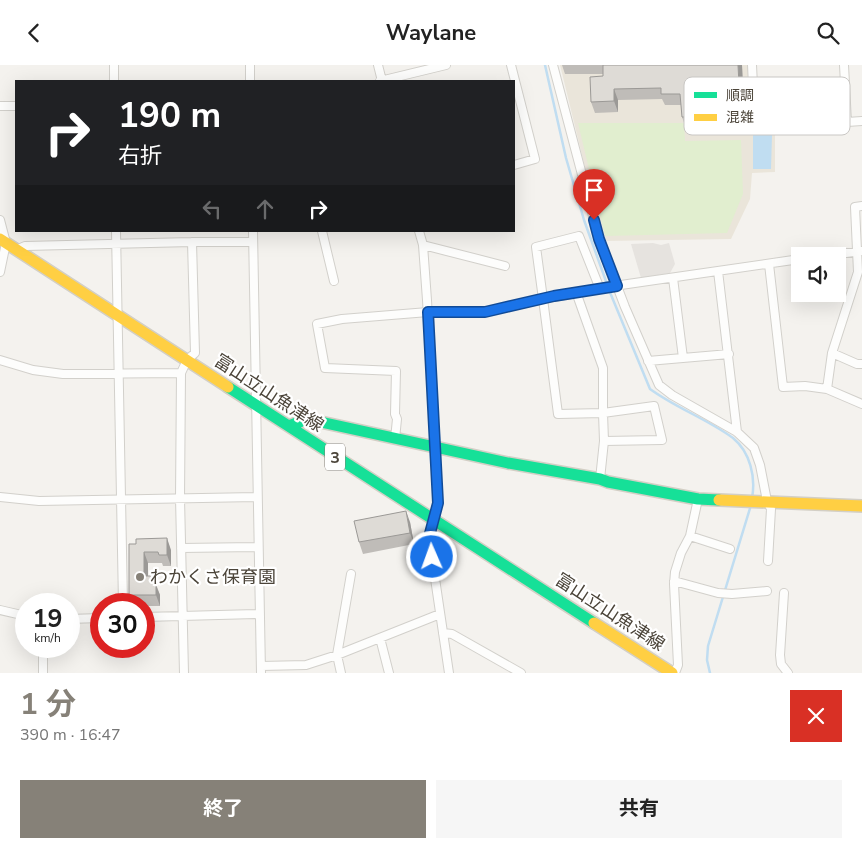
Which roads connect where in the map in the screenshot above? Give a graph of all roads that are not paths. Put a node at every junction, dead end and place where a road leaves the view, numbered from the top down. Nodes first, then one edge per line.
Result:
1 (114, 65) edge
2 (250, 65) edge
3 (378, 65) edge
4 (446, 65) edge
5 (511, 65) edge
6 (553, 65) edge
7 (114, 80) edge
8 (250, 80) edge
9 (381, 80) edge
10 (385, 80) edge
11 (513, 80) edge
12 (517, 102) edge
13 (0, 106) edge
14 (15, 106) edge
15 (515, 165) edge
16 (862, 206) edge
17 (0, 220) edge
18 (116, 232) edge
19 (253, 232) edge
20 (322, 232) edge
21 (419, 232) edge
22 (3, 241) edge
23 (192, 242) junction
24 (116, 243) junction
25 (252, 243) junction
26 (423, 245) junction
27 (16, 250) junction
28 (859, 251) edge
29 (846, 253) edge
30 (791, 260) edge
31 (769, 264) junction
32 (505, 266) dead end
33 (718, 271) junction
34 (0, 272) edge
35 (673, 278) junction
36 (334, 281) dead end
37 (615, 286) junction
38 (601, 288) junction
39 (576, 292) junction
40 (543, 299) junction
41 (428, 312) junction
42 (118, 316) junction
43 (832, 353) junction
44 (729, 354) junction
45 (683, 358) junction
46 (0, 359) edge
47 (187, 360) junction
48 (648, 361) junction
49 (862, 364) edge
50 (118, 373) junction
51 (181, 373) junction
52 (827, 389) junction
53 (862, 404) edge
54 (255, 405) junction
55 (603, 413) junction
56 (289, 426) junction
57 (738, 432) junction
58 (395, 439) junction
59 (604, 441) junction
60 (435, 448) junction
61 (600, 479) junction
62 (0, 497) edge
63 (257, 497) junction
64 (180, 498) junction
65 (120, 499) junction
66 (698, 499) junction
67 (757, 500) junction
68 (862, 506) edge
69 (434, 521) junction
70 (690, 536) junction
71 (258, 547) junction
72 (181, 549) junction
73 (730, 549) dead end
74 (768, 561) dead end
75 (351, 574) dead end
76 (674, 581) junction
77 (767, 591) dead end
78 (123, 593) edge
79 (784, 593) dead end
80 (0, 610) edge
81 (15, 613) edge
82 (260, 614) junction
83 (440, 614) junction
84 (183, 616) junction
85 (155, 617) edge
86 (443, 633) junction
87 (380, 638) junction
88 (337, 655) junction
89 (43, 658) edge
90 (261, 669) edge
91 (669, 672) edge
92 (43, 673) edge
93 (184, 673) edge
94 (341, 673) edge
95 (389, 673) edge
96 (449, 673) edge
97 (521, 673) edge
98 (788, 673) edge

1 - 7 street
2 - 8 street
3 - 9 street
4 - 10 street
5 - 11 street
6 - 37 street
12 - 15 street
13 - 14 street
16 - 28 street
17 - 22 street
18 - 24 street
19 - 25 street
20 - 36 street
21 - 26 street
22 - 27 main road, 富山立山魚津線 / 3
22 - 34 street
23 - 24 street
23 - 25 street
23 - 47 street
24 - 27 street
24 - 42 street
25 - 54 street
26 - 32 street
26 - 41 street
27 - 42 main road, 富山立山魚津線 / 3
28 - 29 street
28 - 43 street
30 - 31 street
31 - 33 street
31 - 52 street
33 - 35 street
33 - 44 street
35 - 37 street
35 - 45 street
37 - 38 street
37 - 48 street
38 - 39 street
38 - 40 street
39 - 40 street
39 - 55 street
40 - 41 street
40 - 55 street
41 - 58 street
41 - 60 street
42 - 47 main road, 富山立山魚津線 / 3
42 - 50 street
43 - 49 street
43 - 52 street
44 - 45 street
44 - 57 street
45 - 48 street
46 - 50 street
47 - 51 street
47 - 54 main road, 富山立山魚津線 / 3
48 - 57 street
50 - 51 street
50 - 65 street
51 - 64 street
52 - 53 street
54 - 56 main road, 富山立山魚津線 / 3
54 - 63 street
55 - 59 street
55 - 59 street
56 - 58 main road
56 - 69 main road, 富山立山魚津線 / 3
57 - 67 street
58 - 60 main road
59 - 61 street
60 - 61 main road
60 - 69 street
61 - 66 main road
62 - 65 street
63 - 64 street
63 - 71 street
64 - 65 street
64 - 72 street
65 - 78 street
66 - 67 main road
66 - 70 street
67 - 68 main road
67 - 74 street
69 - 83 street
69 - 91 main road, 富山立山魚津線 / 3
70 - 73 street
70 - 76 street
71 - 72 street
71 - 82 street
72 - 84 street
75 - 88 street
76 - 77 street
76 - 91 street
79 - 98 street
80 - 81 street
82 - 84 street
82 - 90 street
83 - 86 street
83 - 87 street
84 - 85 street
84 - 93 street
86 - 96 street
86 - 97 street
87 - 88 street
87 - 95 street
88 - 90 street
88 - 94 street
89 - 92 street

